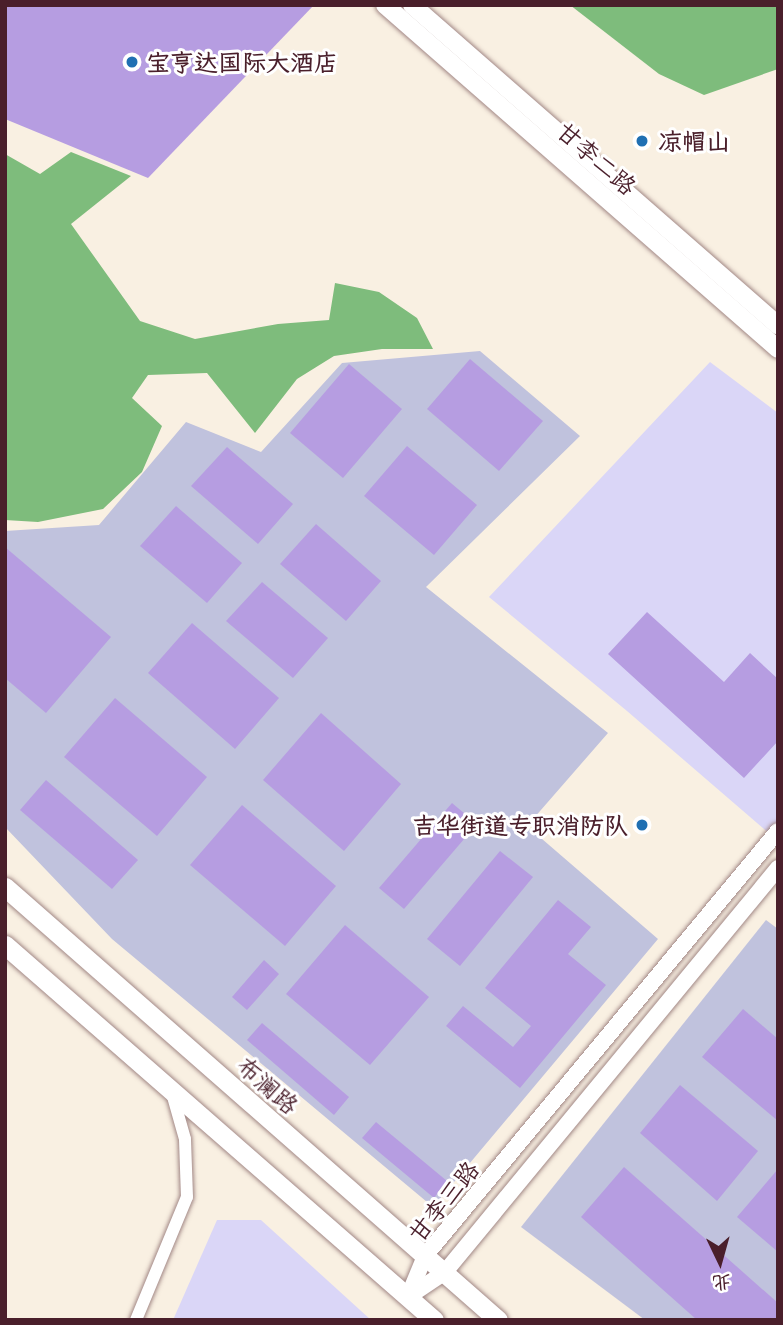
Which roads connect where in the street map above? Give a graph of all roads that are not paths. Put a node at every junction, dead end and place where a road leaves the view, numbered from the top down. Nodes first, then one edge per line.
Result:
1 (385, 5) edge
2 (412, 5) edge
3 (778, 325) edge
4 (778, 349) edge
5 (778, 831) edge
6 (778, 867) edge
7 (5, 887) edge
8 (5, 945) edge
9 (172, 1093) junction
10 (425, 1256) junction
11 (445, 1272) junction
12 (408, 1297) junction
13 (136, 1320) edge
14 (434, 1320) edge
15 (498, 1320) edge

1 - 4 main road, 甘李二路
2 - 3 main road, 甘李二路
5 - 10 street, 甘李三路
6 - 11 street, 甘李三路
7 - 10 main road, 布澜路
8 - 9 main road
9 - 12 main road
9 - 13 street
10 - 11 main road, 布澜路
10 - 12 street, 甘李三路
11 - 12 street, 甘李三路
11 - 15 main road, 布澜路
12 - 14 main road

